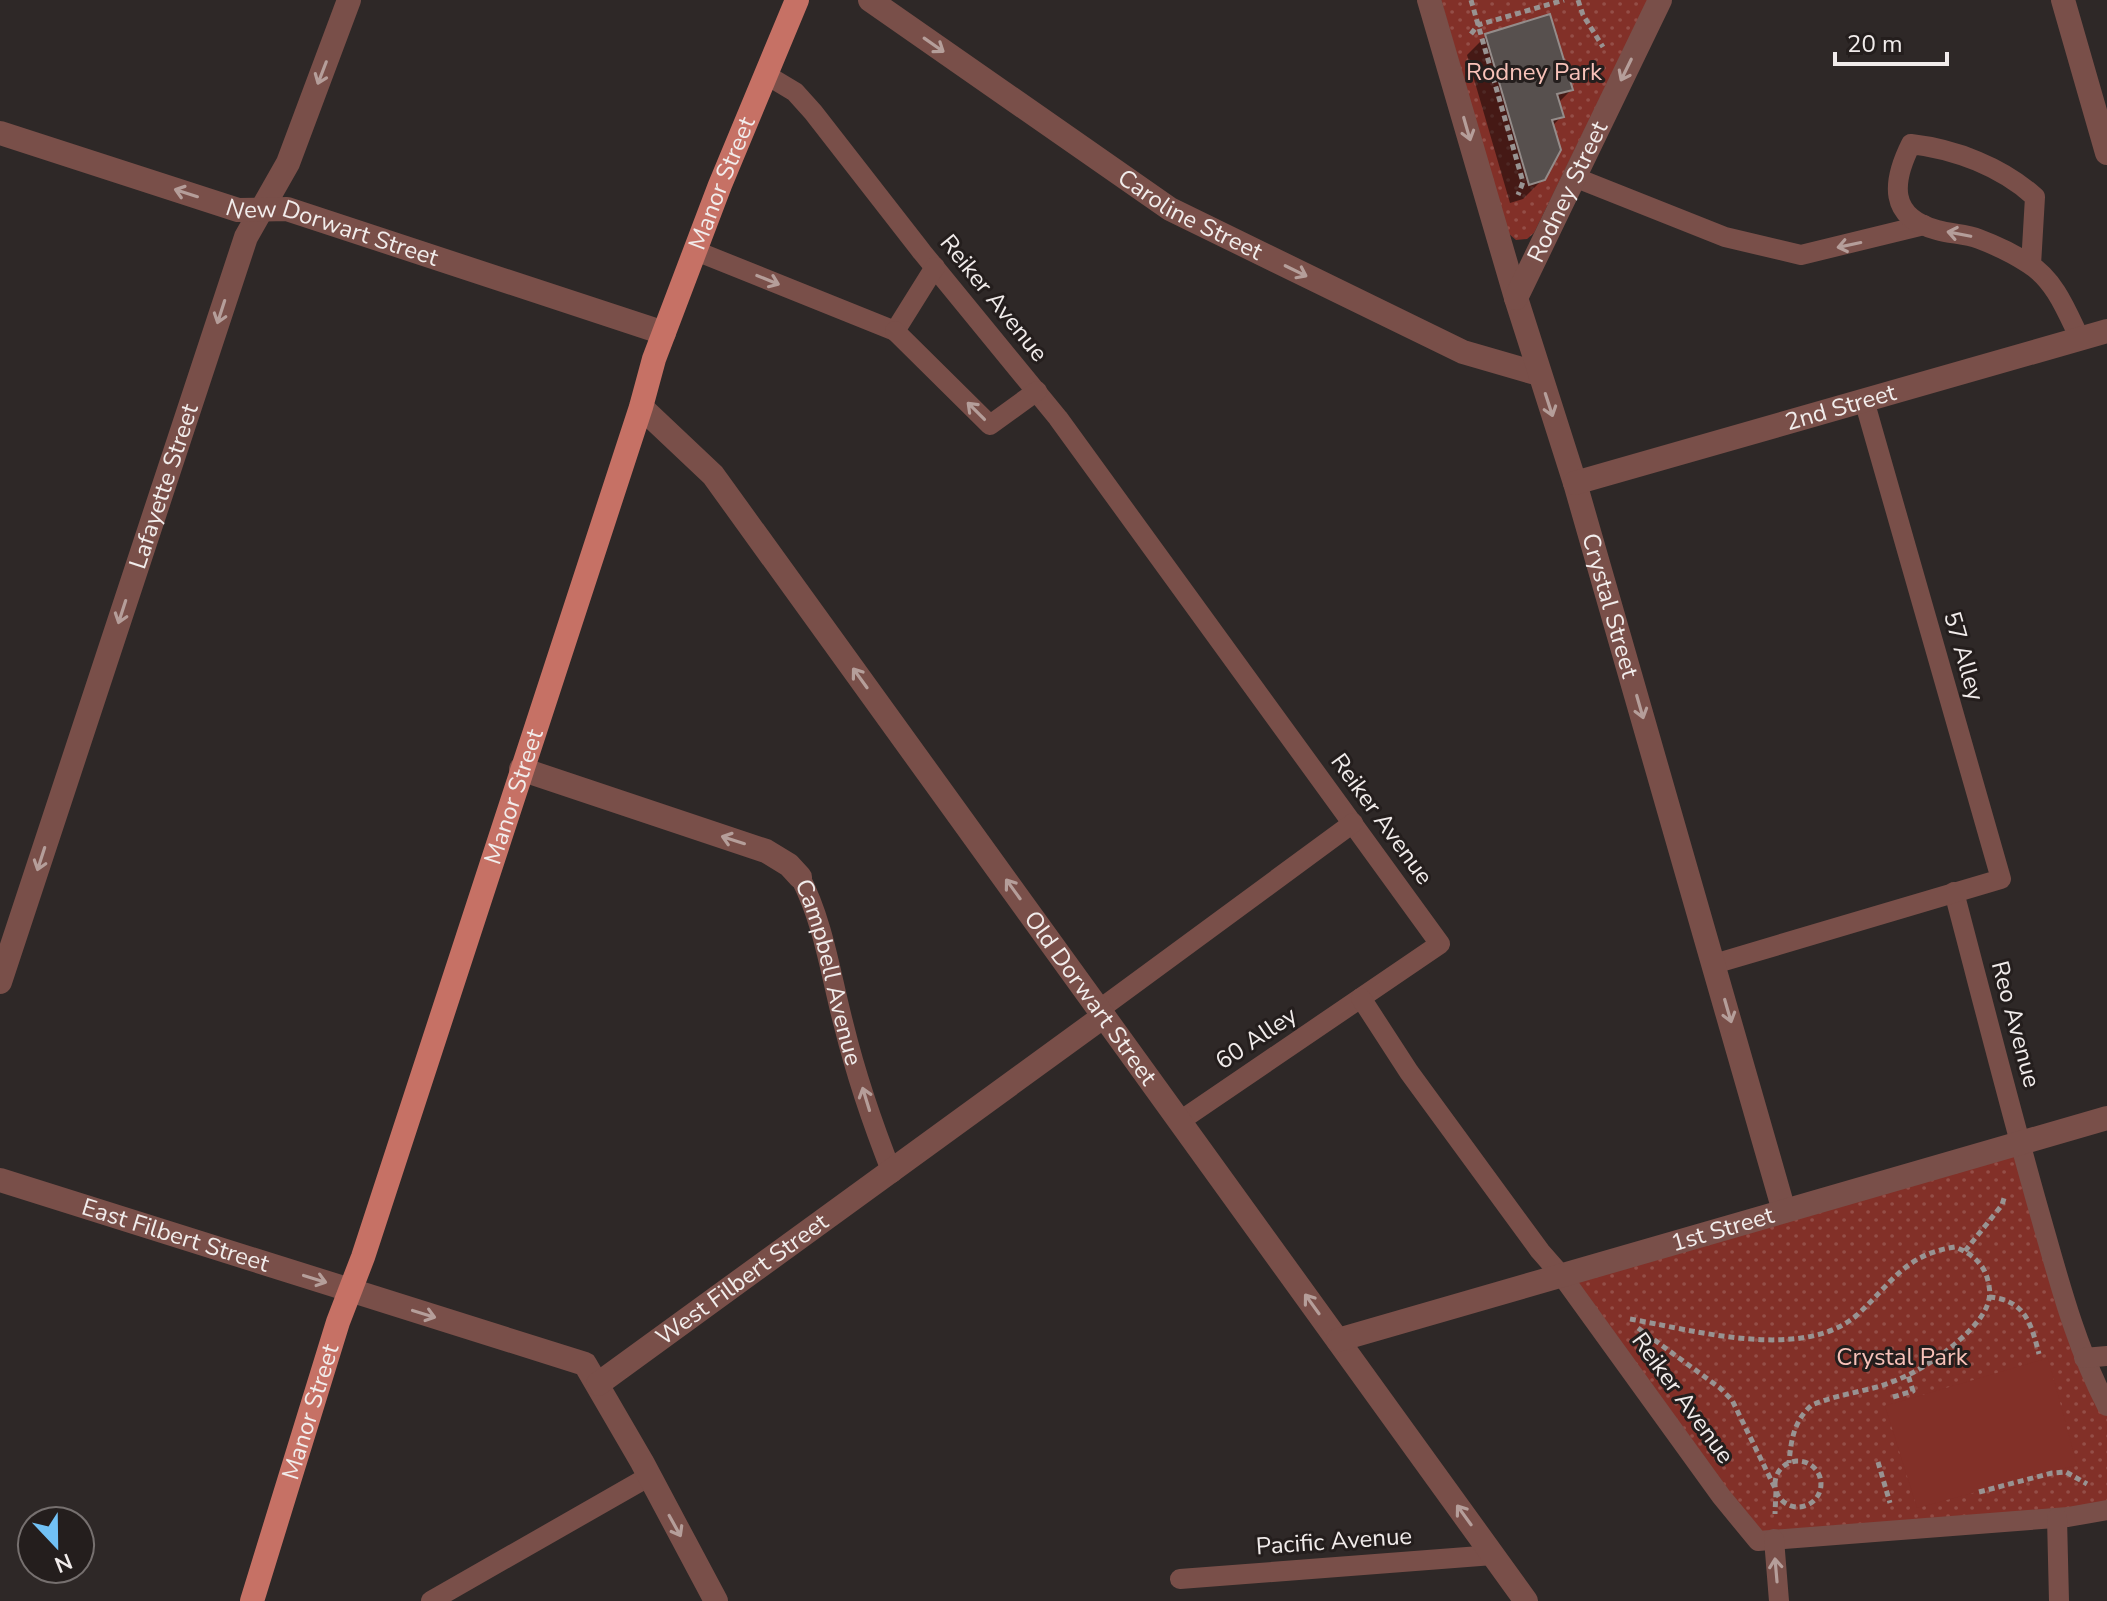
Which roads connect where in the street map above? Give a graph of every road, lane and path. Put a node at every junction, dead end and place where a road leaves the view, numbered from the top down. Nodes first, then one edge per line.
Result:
1 (349, 0) edge
2 (797, 0) edge
3 (870, 0) edge
4 (1429, 0) edge
5 (1471, 0) edge
6 (1564, 0) edge
7 (1578, 0) edge
8 (1660, 0) edge
9 (2063, 0) edge
10 (1478, 25) junction
11 (1605, 50) dead end
12 (765, 74) junction
13 (0, 133) edge
14 (2107, 153) edge
15 (1574, 177) junction
16 (1514, 200) dead end
17 (261, 209) junction
18 (1924, 225) junction
19 (696, 251) junction
20 (2031, 265) junction
21 (935, 267) junction
22 (1516, 298) junction
23 (895, 331) junction
24 (2107, 331) edge
25 (664, 333) junction
26 (2080, 339) junction
27 (1539, 374) junction
28 (1037, 391) junction
29 (1864, 400) junction
30 (641, 407) junction
31 (1575, 483) junction
32 (521, 769) junction
33 (1353, 823) junction
34 (800, 877) joint
35 (1954, 892) junction
36 (1714, 964) junction
37 (0, 982) edge
38 (1361, 998) junction
39 (1102, 1012) junction
40 (2107, 1118) edge
41 (1180, 1121) junction
42 (2020, 1145) junction
43 (892, 1173) junction
44 (0, 1180) edge
45 (1784, 1211) junction
46 (1965, 1251) junction
47 (1562, 1276) junction
48 (350, 1290) junction
49 (1989, 1297) junction
50 (1338, 1340) junction
51 (2039, 1354) dead end
52 (2107, 1356) edge
53 (2084, 1358) junction
54 (1908, 1375) junction
55 (598, 1384) junction
56 (1893, 1397) dead end
57 (2107, 1406) edge
58 (1878, 1462) dead end
59 (1789, 1463) junction
60 (648, 1477) junction
61 (1776, 1490) junction
62 (2107, 1510) edge
63 (1894, 1516) dead end
64 (2057, 1518) junction
65 (1774, 1539) junction
66 (1493, 1555) junction
67 (1180, 1579) dead end
68 (252, 1601) edge
69 (431, 1601) edge
70 (716, 1601) edge
71 (1526, 1601) edge
72 (1779, 1601) edge
73 (2059, 1601) edge

1 -> 17 street, Lafayette Street
2 - 12 main road, Manor Street
3 -> 27 street, Caroline Street
4 -> 22 street, Crystal Street
5 - 10 path
6 - 10 path
7 - 11 path
8 -> 15 street, Rodney Street
9 - 14 street
10 - 16 path
12 - 19 main road, Manor Street
12 - 21 lane, Reiker Avenue
17 -> 13 street, New Dorwart Street
18 -> 15 lane
15 - 22 street, Rodney Street
17 - 25 street, New Dorwart Street
17 -> 37 street, Lafayette Street
20 -> 18 lane
18 - 20 lane
19 -> 23 lane
19 - 25 main road, Manor Street
20 - 26 lane
21 - 23 lane
21 - 28 lane, Reiker Avenue
22 - 27 street, Crystal Street
28 -> 23 lane
24 - 26 street, 2nd Street
25 - 30 main road, Manor Street
26 - 29 street, 2nd Street
27 -> 31 street, Crystal Street
28 - 33 lane, Reiker Avenue
29 - 31 street, 2nd Street
29 - 35 lane, 57 Alley
30 - 32 main road, Manor Street
39 -> 30 street, Old Dorwart Street
31 -> 36 street, Crystal Street
34 -> 32 street, Campbell Avenue
32 - 48 main road, Manor Street
33 - 38 lane, Reiker Avenue
33 - 39 lane
43 -> 34 lane, Campbell Avenue
35 - 36 lane
35 - 42 lane, Reo Avenue
36 -> 45 street, Crystal Street
38 - 41 lane, 60 Alley
38 - 47 lane, Reiker Avenue
39 - 41 street, Old Dorwart Street
39 - 43 street, West Filbert Street
40 - 42 street, 1st Street
50 -> 41 street, Old Dorwart Street
42 - 45 street, 1st Street
42 - 46 path
42 - 53 lane, Reo Avenue
43 - 55 street, West Filbert Street
44 -> 48 street, East Filbert Street
45 - 47 street, 1st Street
46 - 49 path
46 - 61 path
47 - 50 street, 1st Street
47 - 65 lane, Reiker Avenue
48 -> 55 street
48 - 68 main road, Manor Street
49 - 51 path
49 - 54 path
66 -> 50 street, Old Dorwart Street
52 - 53 lane
53 - 57 lane, Reo Avenue
54 - 56 path
54 - 59 path
55 - 60 street
58 - 63 path
59 - 61 path
59 - 61 path
60 - 69 lane
60 -> 70 street
61 - 65 path
62 - 64 lane
64 - 65 lane
64 - 73 lane
72 -> 65 lane
66 - 67 lane, Pacific Avenue
66 - 71 street, Old Dorwart Street

